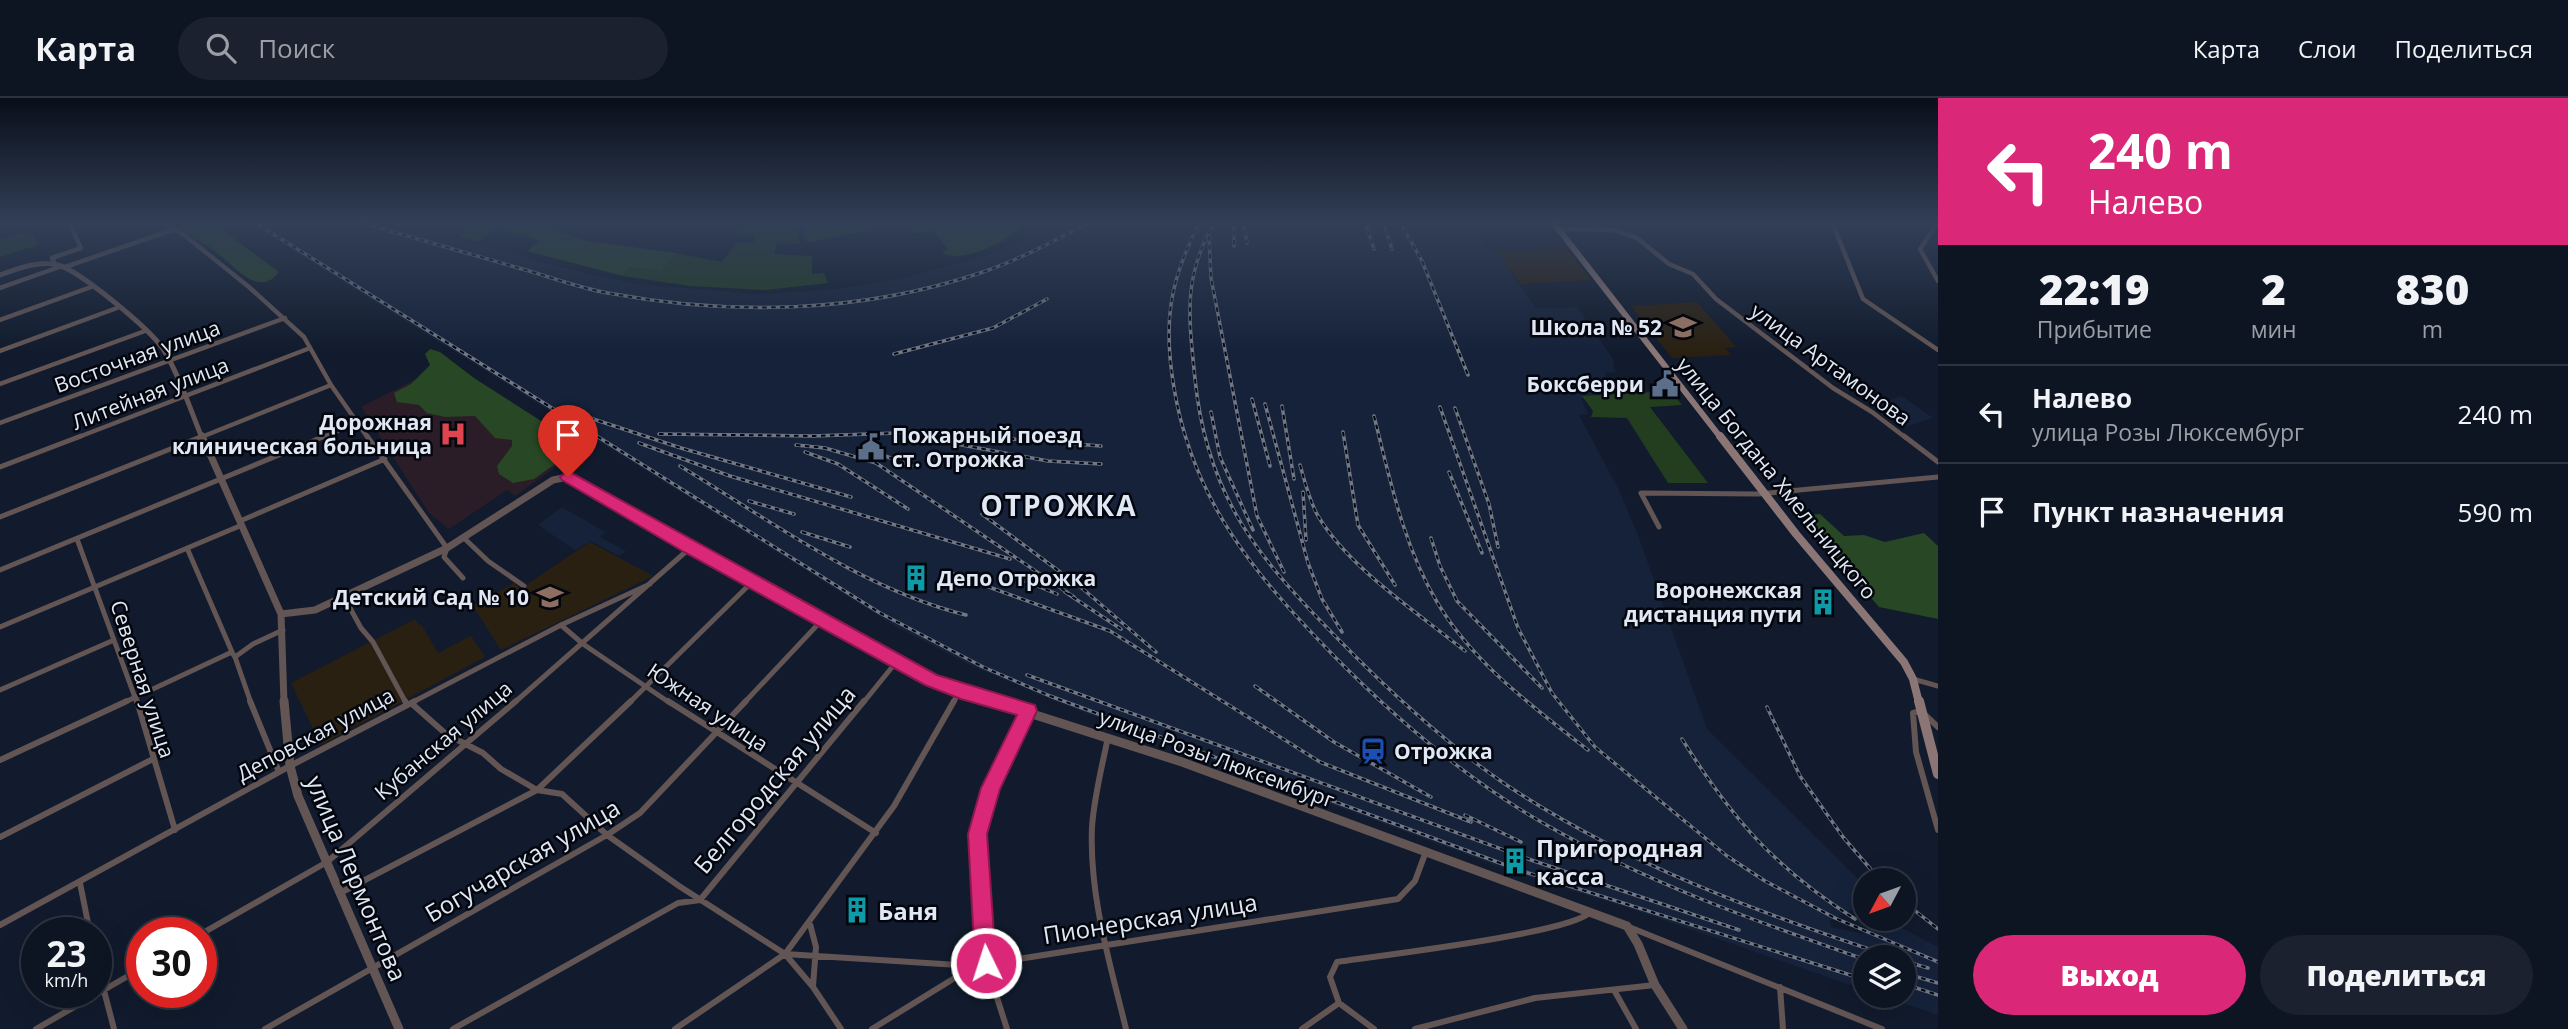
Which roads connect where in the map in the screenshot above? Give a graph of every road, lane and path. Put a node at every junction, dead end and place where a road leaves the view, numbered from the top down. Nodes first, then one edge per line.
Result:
1 (38, 265) edge
2 (55, 265) edge
3 (61, 265) edge
4 (221, 265) edge
5 (1587, 265) edge
6 (1672, 265) edge
7 (1849, 265) edge
8 (1929, 265) edge
9 (0, 275) edge
10 (1938, 281) edge
11 (91, 287) junction
12 (0, 288) edge
13 (117, 308) junction
14 (285, 318) junction
15 (0, 320) edge
16 (145, 331) junction
17 (310, 348) junction
18 (1938, 350) edge
19 (0, 351) edge
20 (170, 362) junction
21 (0, 384) edge
22 (331, 385) junction
23 (186, 397) junction
24 (359, 422) junction
25 (0, 423) edge
26 (203, 436) junction
27 (385, 459) junction
28 (1938, 462) edge
29 (0, 467) edge
30 (1938, 477) edge
31 (221, 478) junction
32 (1764, 493) junction
33 (0, 517) edge
34 (241, 523) junction
35 (1659, 527) dead end
36 (464, 538) junction
37 (77, 539) junction
38 (187, 548) junction
39 (447, 548) junction
40 (690, 548) junction
41 (0, 570) edge
42 (463, 578) dead end
43 (752, 582) junction
44 (650, 583) junction
45 (96, 586) junction
46 (524, 586) dead end
47 (344, 597) junction
48 (281, 614) junction
49 (822, 620) junction
50 (561, 625) junction
51 (0, 627) edge
52 (283, 630) junction
53 (114, 640) junction
54 (583, 644) junction
55 (233, 654) junction
56 (897, 661) junction
57 (1913, 679) junction
58 (648, 685) junction
59 (1938, 686) edge
60 (0, 690) edge
61 (961, 691) junction
62 (135, 696) junction
63 (409, 704) junction
64 (1028, 711) junction
65 (1921, 711) junction
66 (1938, 727) edge
67 (716, 731) junction
68 (1108, 737) junction
69 (464, 746) junction
70 (0, 760) edge
71 (153, 760) junction
72 (290, 766) junction
73 (279, 772) junction
74 (1938, 774) edge
75 (794, 782) junction
76 (537, 790) junction
77 (175, 830) junction
78 (1938, 830) edge
79 (876, 833) junction
80 (607, 835) junction
81 (0, 837) edge
82 (1425, 854) junction
83 (327, 862) junction
84 (80, 883) junction
85 (679, 886) junction
86 (342, 892) junction
87 (700, 900) junction
88 (678, 903) junction
89 (1590, 912) junction
90 (87, 917) edge
91 (810, 924) junction
92 (0, 925) edge
93 (217, 925) edge
94 (1627, 926) junction
95 (1107, 945) junction
96 (785, 954) junction
97 (817, 958) junction
98 (986, 963) junction
99 (974, 966) junction
100 (374, 969) junction
101 (1655, 985) junction
102 (813, 987) junction
103 (1780, 987) junction
104 (1614, 990) junction
105 (1339, 1003) junction
106 (73, 1008) edge
107 (108, 1008) edge
108 (36, 1029) edge
109 (114, 1029) edge
110 (265, 1029) edge
111 (399, 1029) edge
112 (453, 1029) edge
113 (675, 1029) edge
114 (841, 1029) edge
115 (872, 1029) edge
116 (1007, 1029) edge
117 (1126, 1029) edge
118 (1302, 1029) edge
119 (1374, 1029) edge
120 (1415, 1029) edge
121 (1636, 1029) edge
122 (1683, 1029) edge
123 (1783, 1029) edge
124 (1882, 1029) edge

1 - 9 street
2 - 12 street
3 - 11 street, улица Лермонтова
4 - 14 street
5 - 32 main road, улица Богдана Хмельницкого
6 - 28 street, улица Артамонова
7 - 18 street
8 - 10 street
11 - 13 street, улица Лермонтова
11 - 15 street
13 - 16 street, улица Лермонтова
13 - 19 street
14 - 17 street
14 - 20 street, Восточная улица
16 - 20 street, улица Лермонтова
16 - 21 street
17 - 22 street
17 - 23 street, Литейная улица
20 - 23 street, улица Лермонтова
20 - 25 street, Восточная улица
22 - 24 street
22 - 26 street
23 - 26 street, улица Лермонтова
23 - 29 street, Литейная улица
24 - 27 street
24 - 31 street
26 - 31 street, улица Лермонтова
26 - 33 street
27 - 34 street
27 - 39 street
30 - 32 street
31 - 34 street, улица Лермонтова
31 - 37 street
32 - 35 street
32 - 57 main road, улица Богдана Хмельницкого
34 - 38 street
34 - 48 street, улица Лермонтова
36 - 39 street
36 - 40 street, улица Розы Люксембург
36 - 46 street
37 - 41 street
37 - 45 street, Северная улица
38 - 45 street
38 - 55 street
39 - 42 street
39 - 47 street
40 - 43 street, улица Розы Люксембург
40 - 44 street, Кубанская улица
43 - 49 street, улица Розы Люксембург
43 - 58 street
44 - 50 street, Деповская улица
44 - 54 street, Кубанская улица
45 - 51 street
45 - 53 street, Северная улица
47 - 48 street
47 - 63 street
48 - 52 street, улица Лермонтова
49 - 56 street, улица Розы Люксембург
49 - 67 street, Богучарская улица
50 - 54 street, Южная улица
50 - 63 street, Деповская улица
52 - 55 street
52 - 72 street, улица Лермонтова
53 - 60 street
53 - 62 street, Северная улица
54 - 58 street, Южная улица
54 - 69 street, Кубанская улица
55 - 62 street
55 - 73 street
56 - 61 street, улица Розы Люксембург
56 - 75 street, Белгородская улица
57 - 59 street
57 - 65 main road, улица Богдана Хмельницкого
58 - 67 street, Южная улица
58 - 76 street
61 - 64 street, улица Розы Люксембург
61 - 79 street
62 - 70 street
62 - 71 street, Северная улица
63 - 69 street
63 - 72 street, Деповская улица
64 - 68 street, улица Розы Люксембург
64 - 98 street
65 - 66 street
65 - 74 main road, улица Богдана Хмельницкого
65 - 78 street
67 - 75 street, Южная улица
67 - 80 street, Богучарская улица
68 - 82 street, улица Розы Люксембург
68 - 95 street
69 - 76 street
69 - 83 street, Кубанская улица
71 - 77 street, Северная улица
71 - 81 street
72 - 73 street, Деповская улица
72 - 83 street, улица Лермонтова
73 - 77 street, Деповская улица
75 - 79 street, Южная улица
75 - 87 street, Белгородская улица
76 - 80 street
76 - 86 street
77 - 84 street, Деповская улица
79 - 91 street
80 - 85 street
80 - 100 street, Богучарская улица
82 - 89 street, улица Розы Люксембург
82 - 95 street, Пионерская улица
83 - 86 street, улица Лермонтова
83 - 93 street, Кубанская улица
84 - 90 street
84 - 92 street, Деповская улица
85 - 87 street
85 - 88 street
86 - 100 street, улица Лермонтова
87 - 88 street, Белгородская улица
87 - 96 street
88 - 112 street, Белгородская улица
89 - 94 street, улица Розы Люксембург
89 - 105 street
91 - 96 street
91 - 97 street
94 - 101 street
94 - 103 street, улица Розы Люксембург
95 - 98 street, Пионерская улица
95 - 117 street
96 - 97 street
96 - 102 street
96 - 113 street
97 - 99 street
97 - 102 street
98 - 99 street, Пионерская улица
98 - 116 street
99 - 115 street, Пионерская улица
100 - 110 street, Богучарская улица
100 - 111 street, улица Лермонтова
101 - 104 street
101 - 122 street
102 - 114 street
103 - 123 street
103 - 124 street, улица Розы Люксембург
104 - 120 street
104 - 121 street
105 - 118 street
105 - 119 street
106 - 108 street
107 - 109 street

